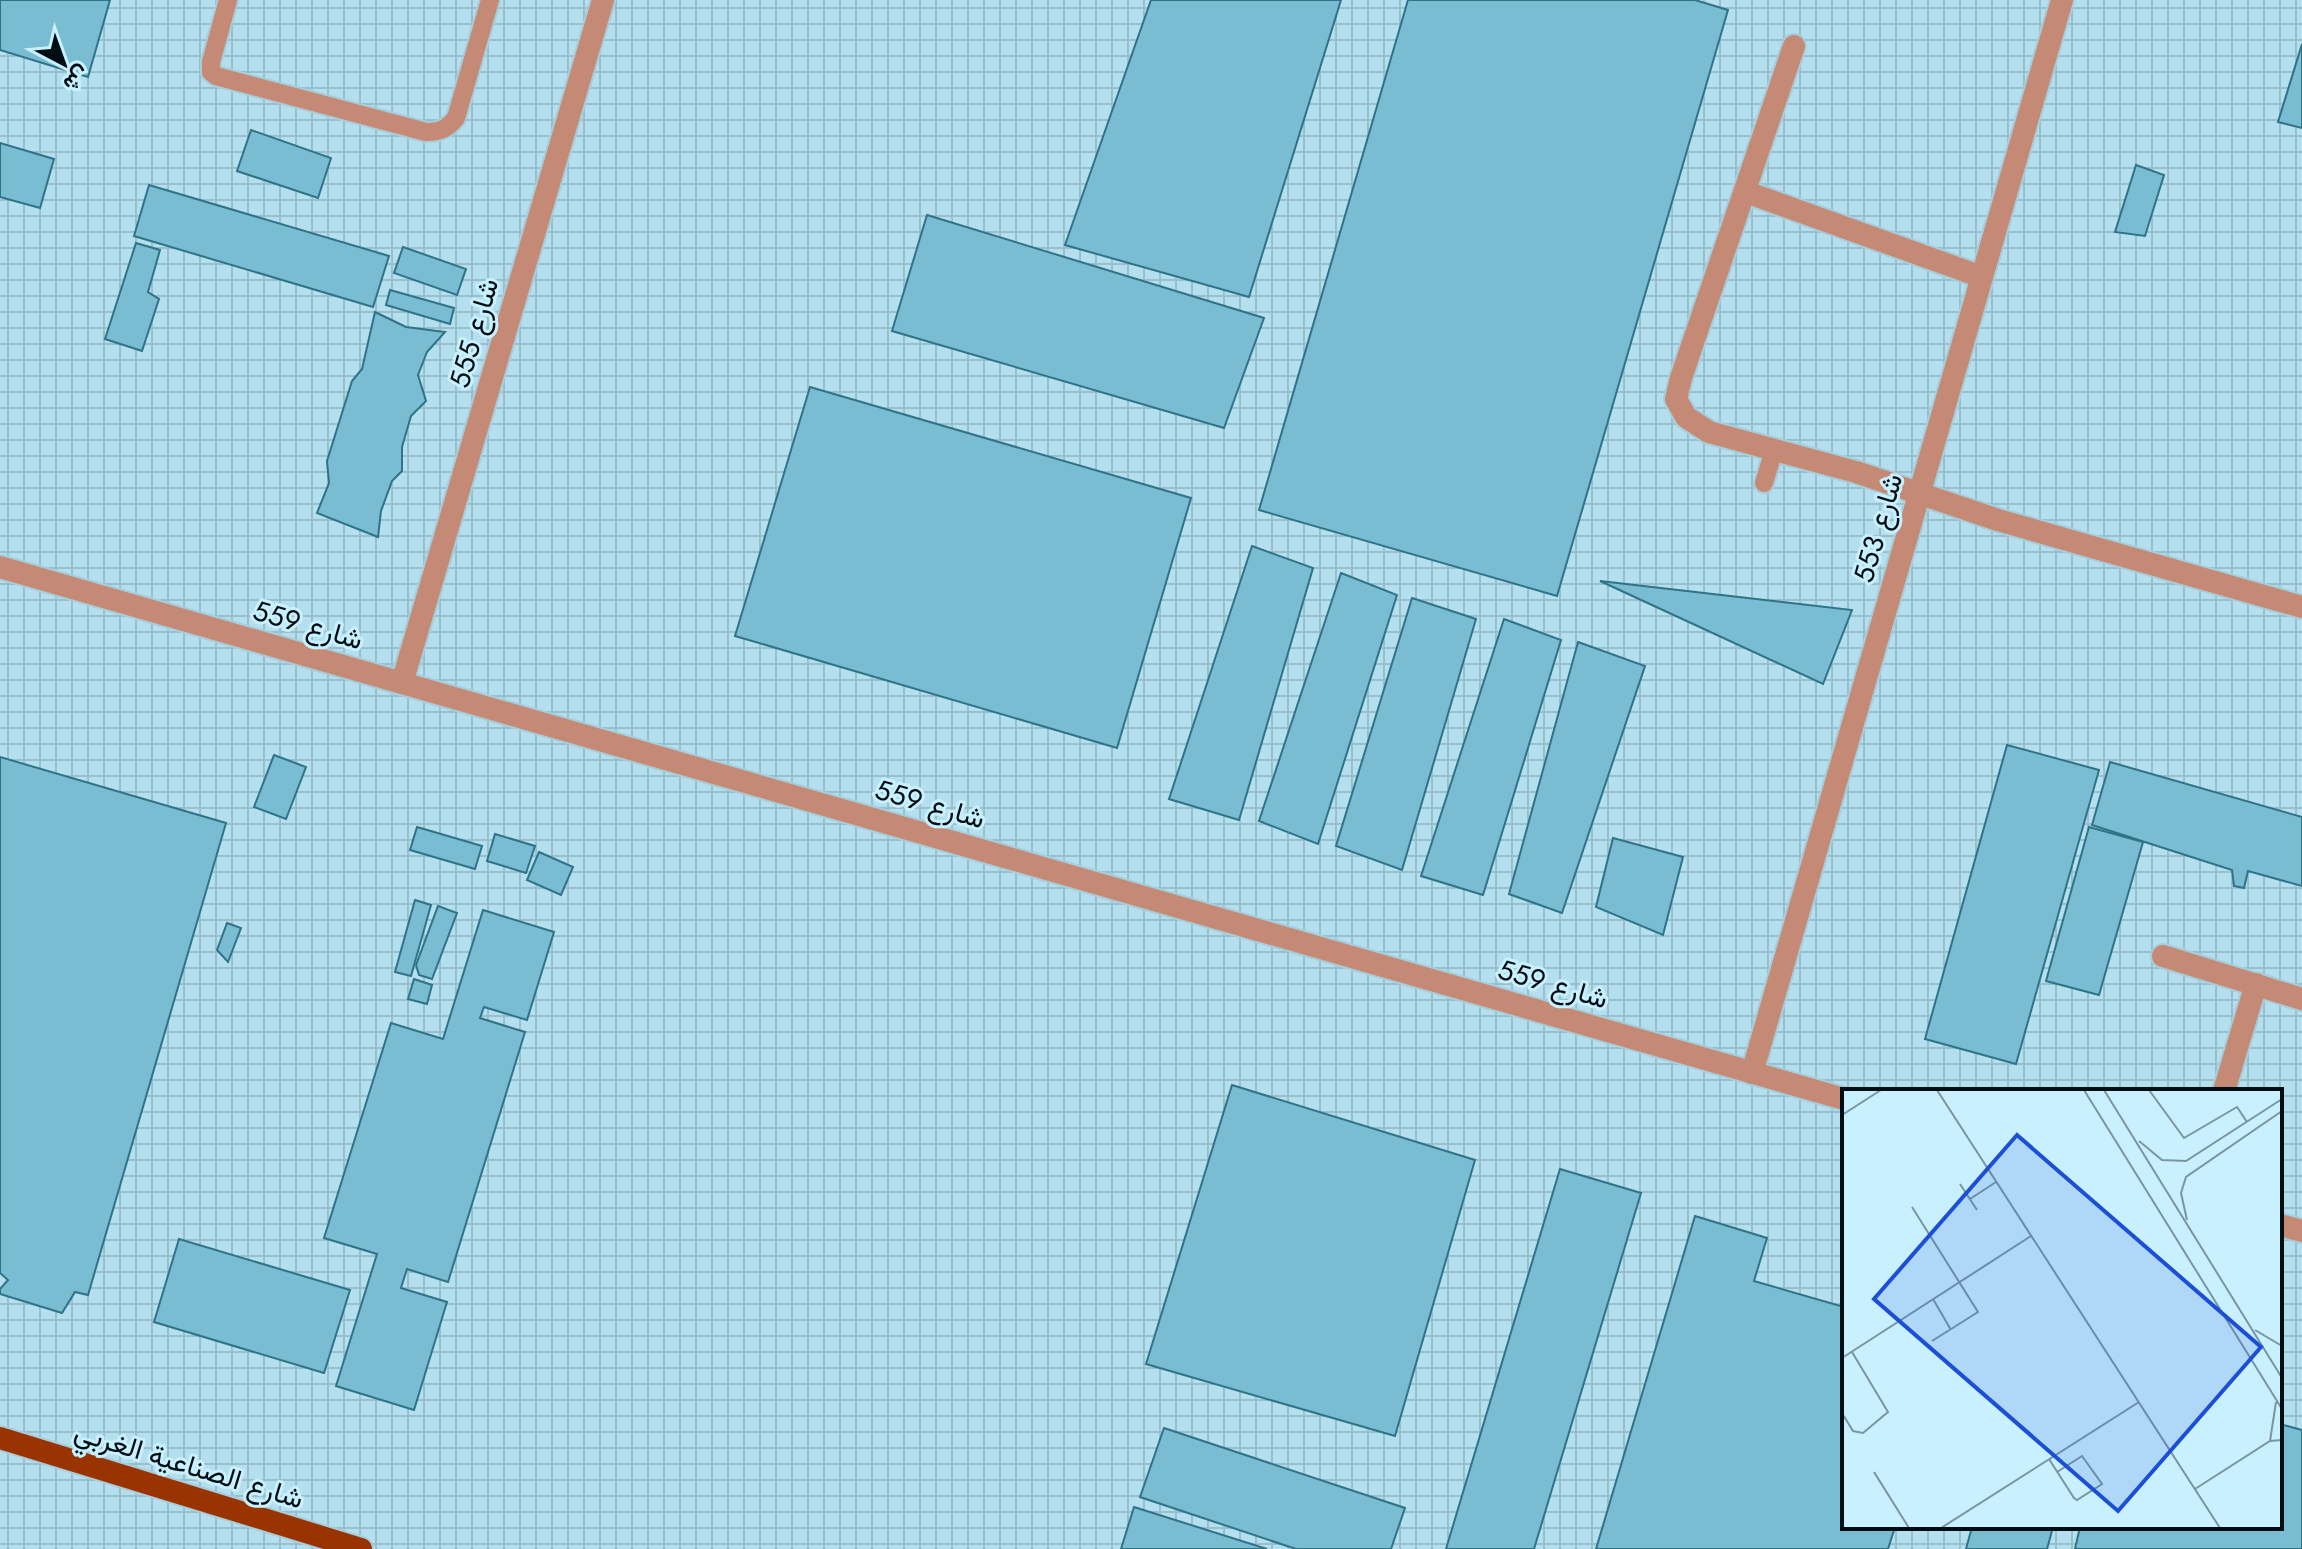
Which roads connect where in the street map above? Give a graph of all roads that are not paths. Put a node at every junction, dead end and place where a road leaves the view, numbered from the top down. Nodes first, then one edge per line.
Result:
1 (228, 0) edge
2 (490, 0) edge
3 (603, 0) edge
4 (2062, 0) edge
5 (1794, 46) dead end
6 (1746, 192) junction
7 (1982, 277) junction
8 (1774, 450) junction
9 (1764, 483) dead end
10 (1920, 492) junction
11 (0, 567) edge
12 (2302, 607) edge
13 (402, 683) junction
14 (2163, 956) dead end
15 (2256, 984) junction
16 (2302, 999) edge
17 (1752, 1073) junction
18 (2225, 1089) edge
19 (1842, 1098) edge
20 (2282, 1226) edge
21 (2302, 1231) edge
22 (0, 1438) edge
23 (361, 1549) edge

1 - 2 lane
3 - 13 street, شارع 555
4 - 7 street, شارع 553
5 - 6 street
6 - 7 street
6 - 8 street
7 - 10 street, شارع 553
8 - 9 lane
8 - 10 street
10 - 12 street
10 - 17 street, شارع 553
11 - 13 street, شارع 559
13 - 17 street, شارع 559
14 - 15 street
15 - 16 street
15 - 18 street
17 - 19 street, شارع 559
20 - 21 street
22 - 23 main road, شارع الصناعية الغربي

